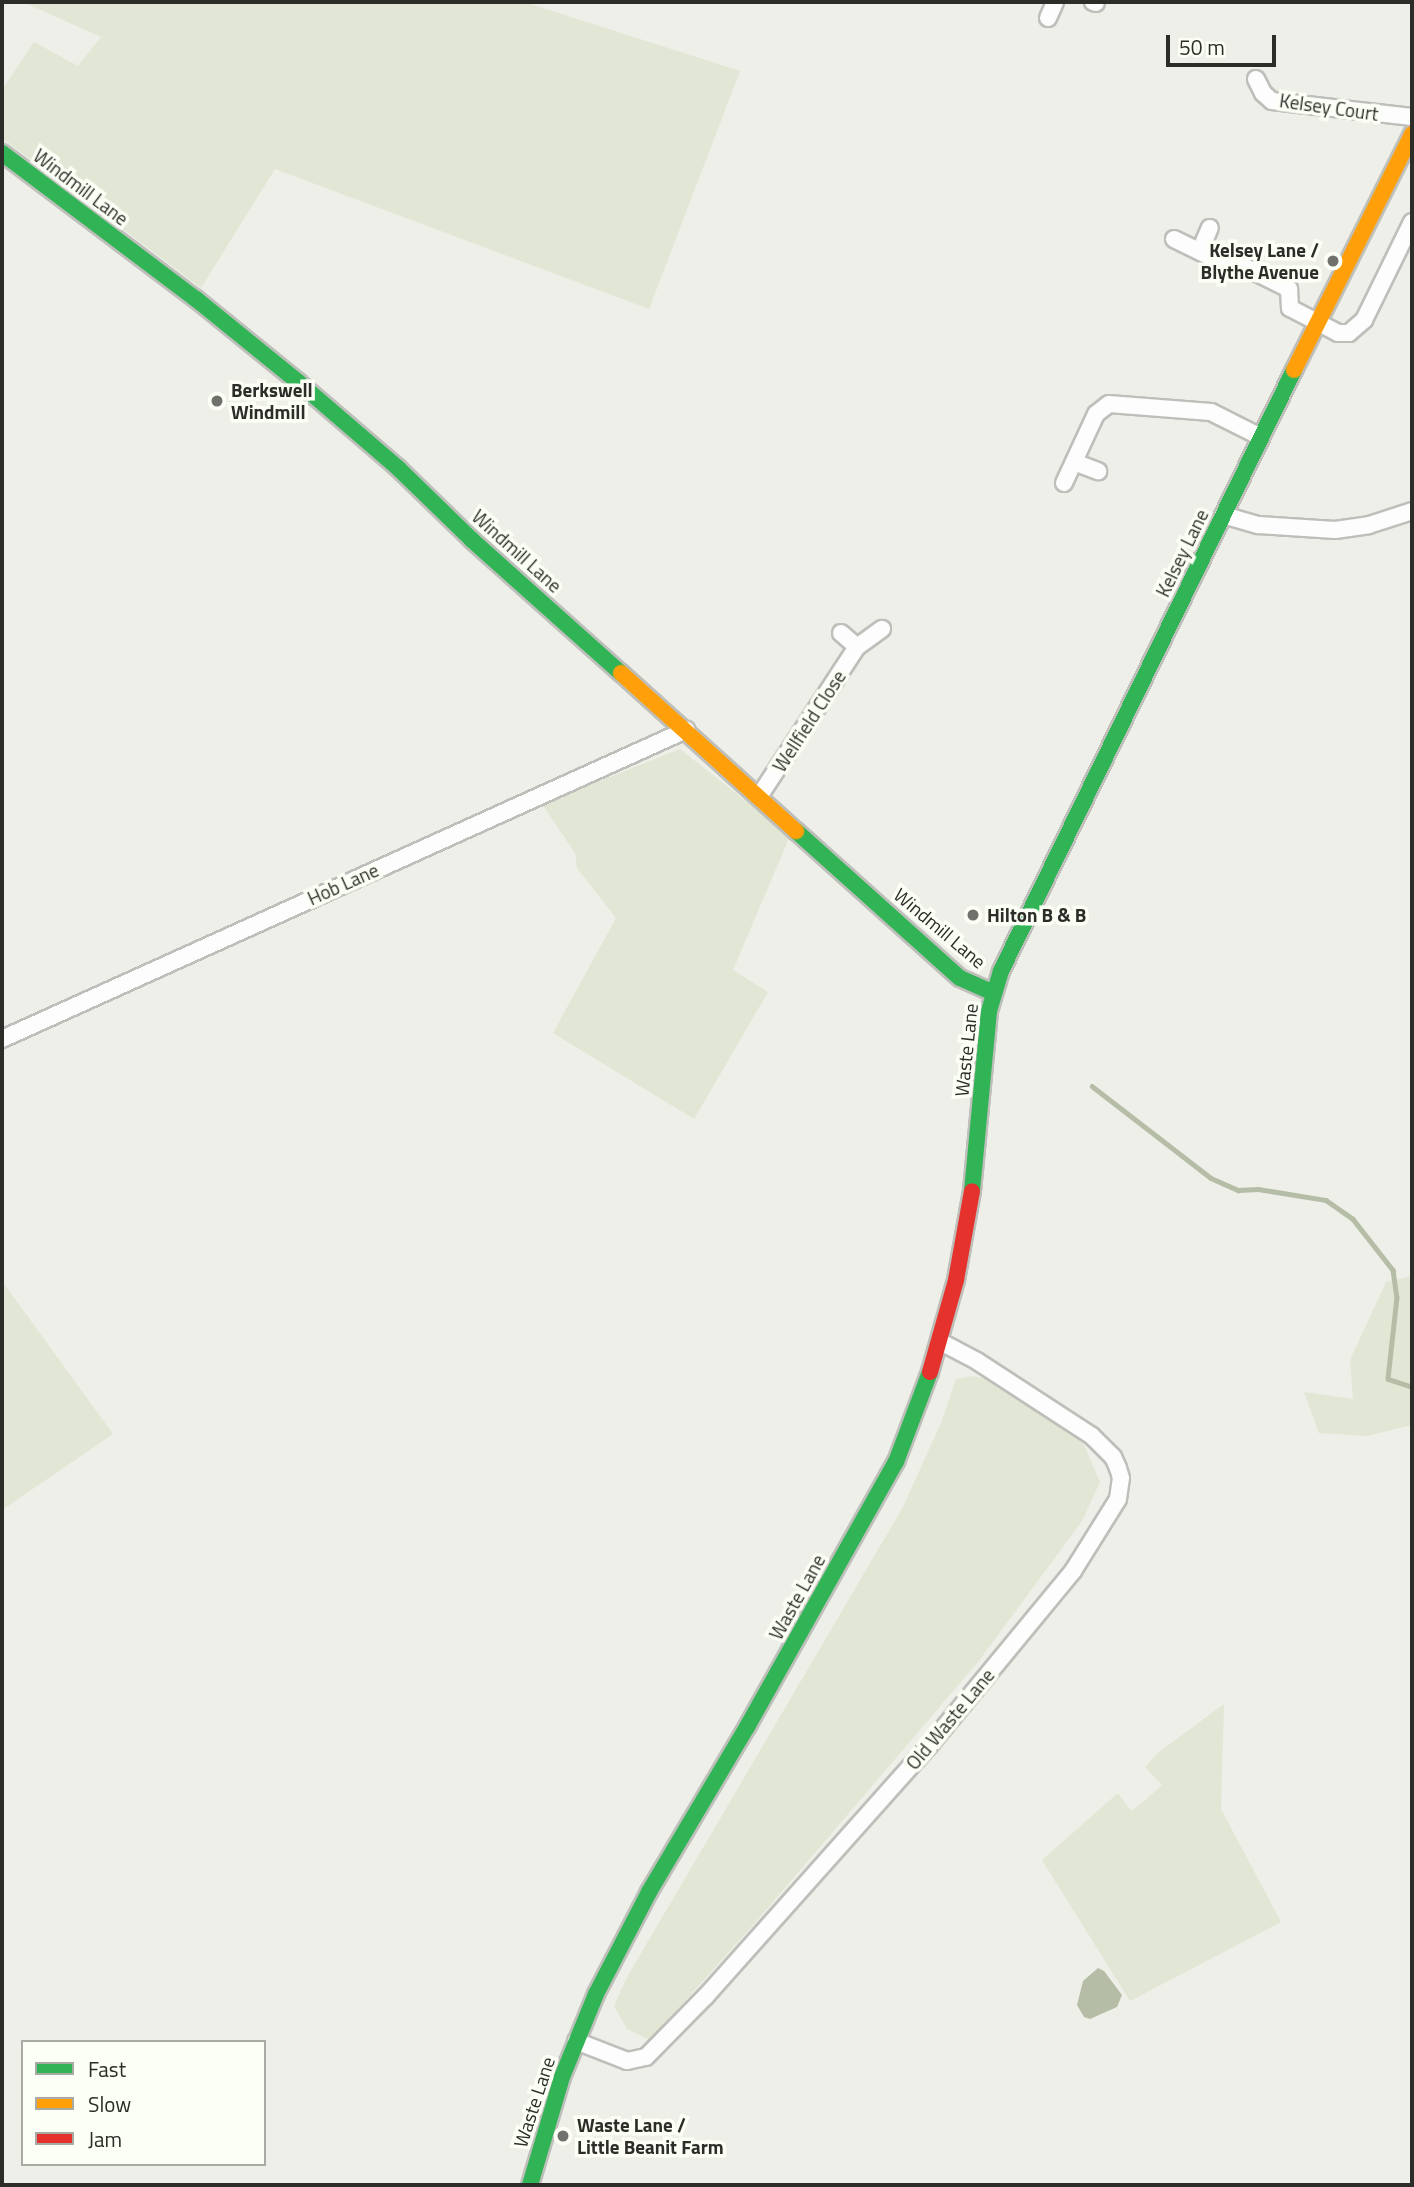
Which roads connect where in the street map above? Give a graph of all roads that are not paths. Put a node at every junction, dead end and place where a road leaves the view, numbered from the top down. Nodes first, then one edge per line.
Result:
1 (1055, 2) edge
2 (1048, 18) dead end
3 (1255, 79) dead end
4 (1412, 117) edge
5 (1412, 134) edge
6 (2, 153) edge
7 (1412, 222) edge
8 (1210, 229) dead end
9 (1174, 239) dead end
10 (1200, 251) junction
11 (1318, 322) junction
12 (1261, 437) junction
13 (1074, 461) junction
14 (1098, 471) dead end
15 (1064, 483) dead end
16 (1412, 511) edge
17 (1223, 515) junction
18 (882, 629) dead end
19 (841, 633) dead end
20 (857, 648) junction
21 (686, 730) junction
22 (760, 795) junction
23 (993, 993) junction
24 (2, 1039) edge
25 (941, 1342) junction
26 (576, 2041) junction
27 (530, 2185) edge

1 - 2 street
3 - 4 street, Kelsey Court
5 - 11 main road, Kelsey Lane
6 - 21 main road, Windmill Lane
7 - 11 street
8 - 10 street
9 - 10 street
10 - 11 street
11 - 12 main road, Kelsey Lane
12 - 13 street
12 - 17 main road, Kelsey Lane
13 - 14 street
13 - 15 street
16 - 17 street
17 - 23 main road, Kelsey Lane
18 - 20 street, Wellfield Close
19 - 20 street
20 - 22 street, Wellfield Close
21 - 22 main road, Windmill Lane
21 - 24 street, Hob Lane
22 - 23 main road, Windmill Lane
23 - 25 main road, Waste Lane
25 - 26 main road, Waste Lane
25 - 26 street, Old Waste Lane
26 - 27 main road, Waste Lane

